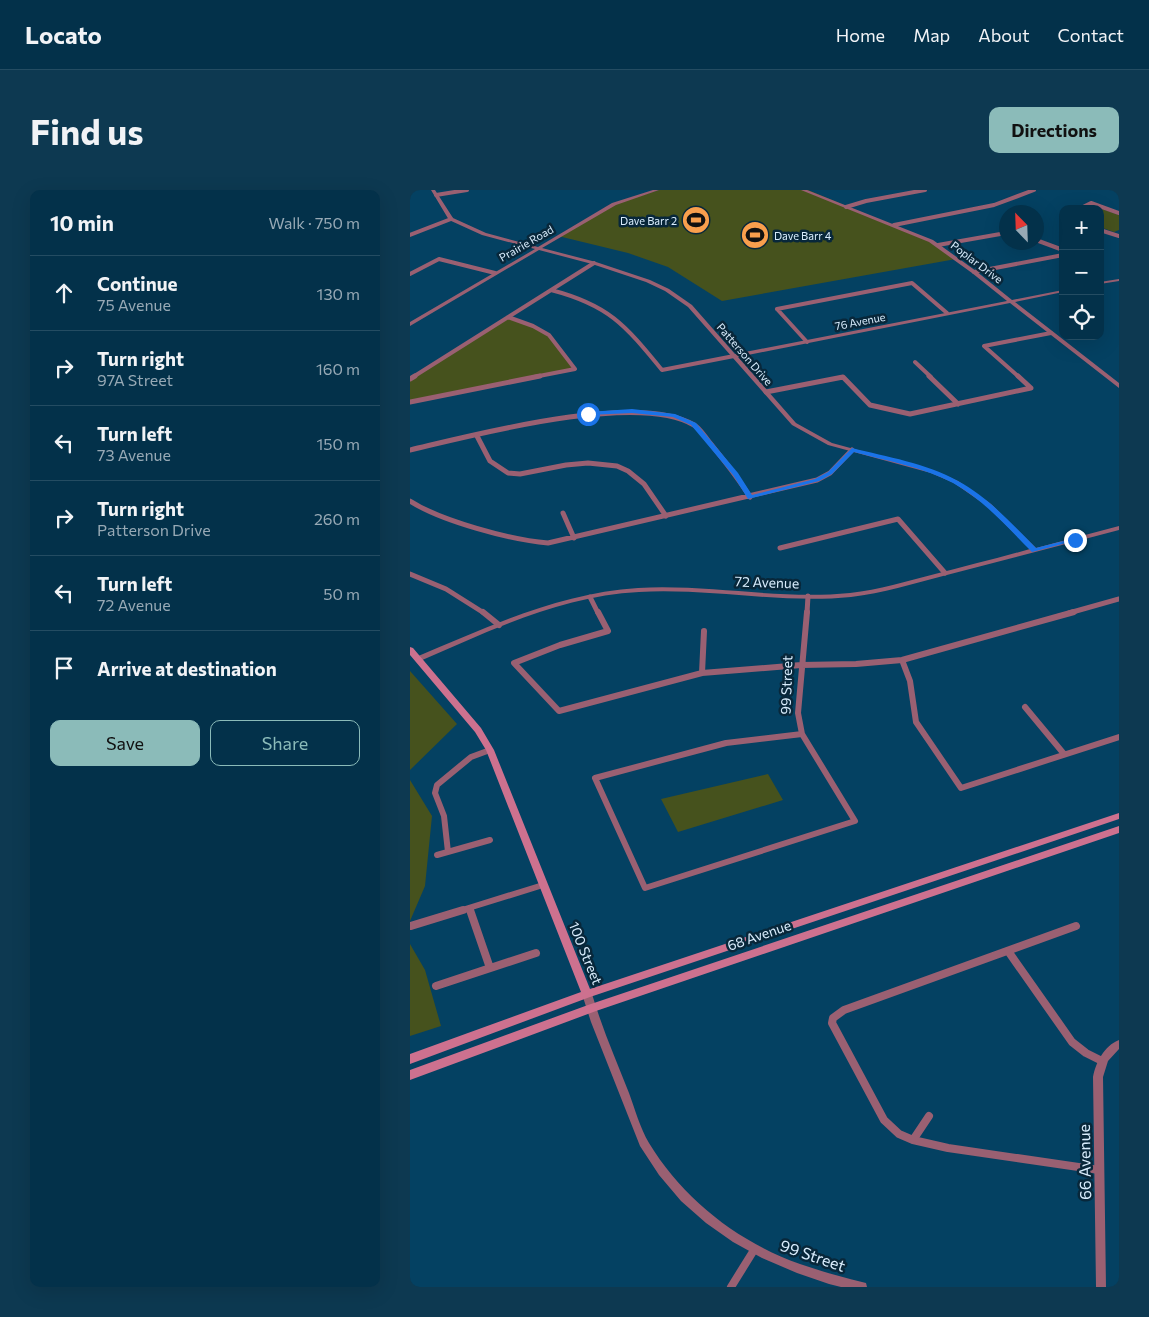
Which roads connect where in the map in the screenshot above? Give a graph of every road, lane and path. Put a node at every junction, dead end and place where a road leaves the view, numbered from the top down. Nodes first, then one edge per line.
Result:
1 (467, 190) edge
2 (658, 190) edge
3 (803, 190) edge
4 (925, 190) edge
5 (1034, 190) edge
6 (435, 192) edge
7 (846, 207) junction
8 (1104, 208) edge
9 (1119, 213) edge
10 (452, 219) junction
11 (894, 225) junction
12 (1104, 231) edge
13 (999, 234) edge
14 (410, 235) edge
15 (1118, 235) edge
16 (1044, 243) edge
17 (938, 245) junction
18 (537, 248) junction
19 (1059, 249) edge
20 (1059, 256) edge
21 (594, 263) junction
22 (974, 272) junction
23 (495, 273) junction
24 (410, 274) edge
25 (1119, 280) edge
26 (1104, 282) edge
27 (551, 290) junction
28 (1059, 292) edge
29 (1010, 301) junction
30 (947, 313) junction
31 (508, 317) junction
32 (410, 324) edge
33 (1051, 333) junction
34 (807, 342) junction
35 (734, 356) junction
36 (915, 362) dead end
37 (410, 380) edge
38 (1119, 386) edge
39 (766, 392) junction
40 (410, 402) edge
41 (958, 404) junction
42 (477, 436) junction
43 (410, 450) edge
44 (852, 450) junction
45 (750, 497) junction
46 (410, 501) edge
47 (563, 513) dead end
48 (666, 516) junction
49 (1119, 528) edge
50 (574, 538) junction
51 (780, 548) dead end
52 (1034, 550) junction
53 (945, 573) junction
54 (410, 574) edge
55 (808, 596) junction
56 (590, 597) junction
57 (1119, 599) edge
58 (499, 625) junction
59 (704, 631) dead end
60 (410, 650) edge
61 (418, 659) junction
62 (902, 660) junction
63 (801, 664) junction
64 (702, 673) junction
65 (1025, 707) dead end
66 (802, 734) junction
67 (1119, 737) edge
68 (490, 750) junction
69 (1064, 754) junction
70 (962, 788) joint
71 (1119, 816) edge
72 (1119, 829) edge
73 (490, 840) dead end
74 (448, 852) junction
75 (437, 855) dead end
76 (543, 885) junction
77 (469, 908) junction
78 (411, 926) edge
79 (1076, 926) dead end
80 (1008, 951) junction
81 (536, 953) dead end
82 (490, 968) junction
83 (436, 986) dead end
84 (587, 994) junction
85 (592, 1008) junction
86 (1119, 1044) edge
87 (410, 1059) edge
88 (1102, 1061) junction
89 (410, 1075) edge
90 (929, 1116) dead end
91 (913, 1140) junction
92 (1099, 1170) junction
93 (754, 1250) junction
94 (731, 1287) edge
95 (862, 1287) edge
96 (1101, 1287) edge

1 - 6 street
2 - 18 street, Prairie Road
3 - 7 street, Poplar Drive
4 - 7 street
5 - 11 street
6 - 10 street
7 - 11 street, Poplar Drive
8 - 9 street
10 - 14 street
10 - 18 street, Patterson Drive
11 - 17 street, Poplar Drive
12 - 15 street
13 - 17 street
16 - 19 street
17 - 22 street, Poplar Drive
18 - 21 street, Patterson Drive
18 - 23 street, Prairie Road
20 - 22 street
21 - 27 street
21 - 35 street, Patterson Drive
22 - 29 street, Poplar Drive
23 - 24 street
23 - 32 street, Prairie Road
25 - 26 street
27 - 31 street
27 - 35 street, 76 Avenue
28 - 29 street, 76 Avenue
29 - 30 street, 76 Avenue
29 - 33 street, Poplar Drive
30 - 34 street, 76 Avenue
30 - 34 street
31 - 37 street
31 - 40 street
33 - 38 street, Poplar Drive
33 - 41 street
34 - 35 street, 76 Avenue
35 - 39 street, Patterson Drive
36 - 41 street
39 - 41 street
39 - 44 street, Patterson Drive
42 - 43 street
42 - 45 street
42 - 48 street
44 - 45 street
44 - 52 street, Patterson Drive
45 - 48 street
46 - 50 street
47 - 50 street
48 - 50 street
49 - 52 street, 72 Avenue
51 - 53 street
52 - 53 street, 72 Avenue
53 - 55 street, 72 Avenue
54 - 58 street
55 - 56 street, 72 Avenue
55 - 63 street, 99 Street
56 - 58 street, 72 Avenue
56 - 64 street
57 - 62 street
58 - 61 street, 72 Avenue
59 - 64 street
60 - 61 main road, 100 Street
61 - 68 main road, 100 Street
62 - 63 street
62 - 70 street
63 - 64 street
63 - 66 street, 99 Street
65 - 69 street
66 - 66 street, 99 Street
67 - 69 street
68 - 74 street
68 - 76 main road, 100 Street
69 - 70 street
71 - 84 main road, 68 Avenue
72 - 85 main road, 68 Avenue
73 - 74 street
74 - 75 street
76 - 77 street
76 - 84 main road, 100 Street
77 - 78 street
77 - 82 street
79 - 80 street
80 - 88 street
80 - 91 street
81 - 82 street
82 - 83 street
84 - 85 street, 100 Street
84 - 87 main road, 68 Avenue
85 - 89 main road, 68 Avenue
85 - 93 street, 100 Street
86 - 88 street
88 - 92 street, 66 Avenue
90 - 91 street
91 - 92 street
92 - 96 street, 66 Avenue
93 - 94 street
93 - 95 street, 99 Street

